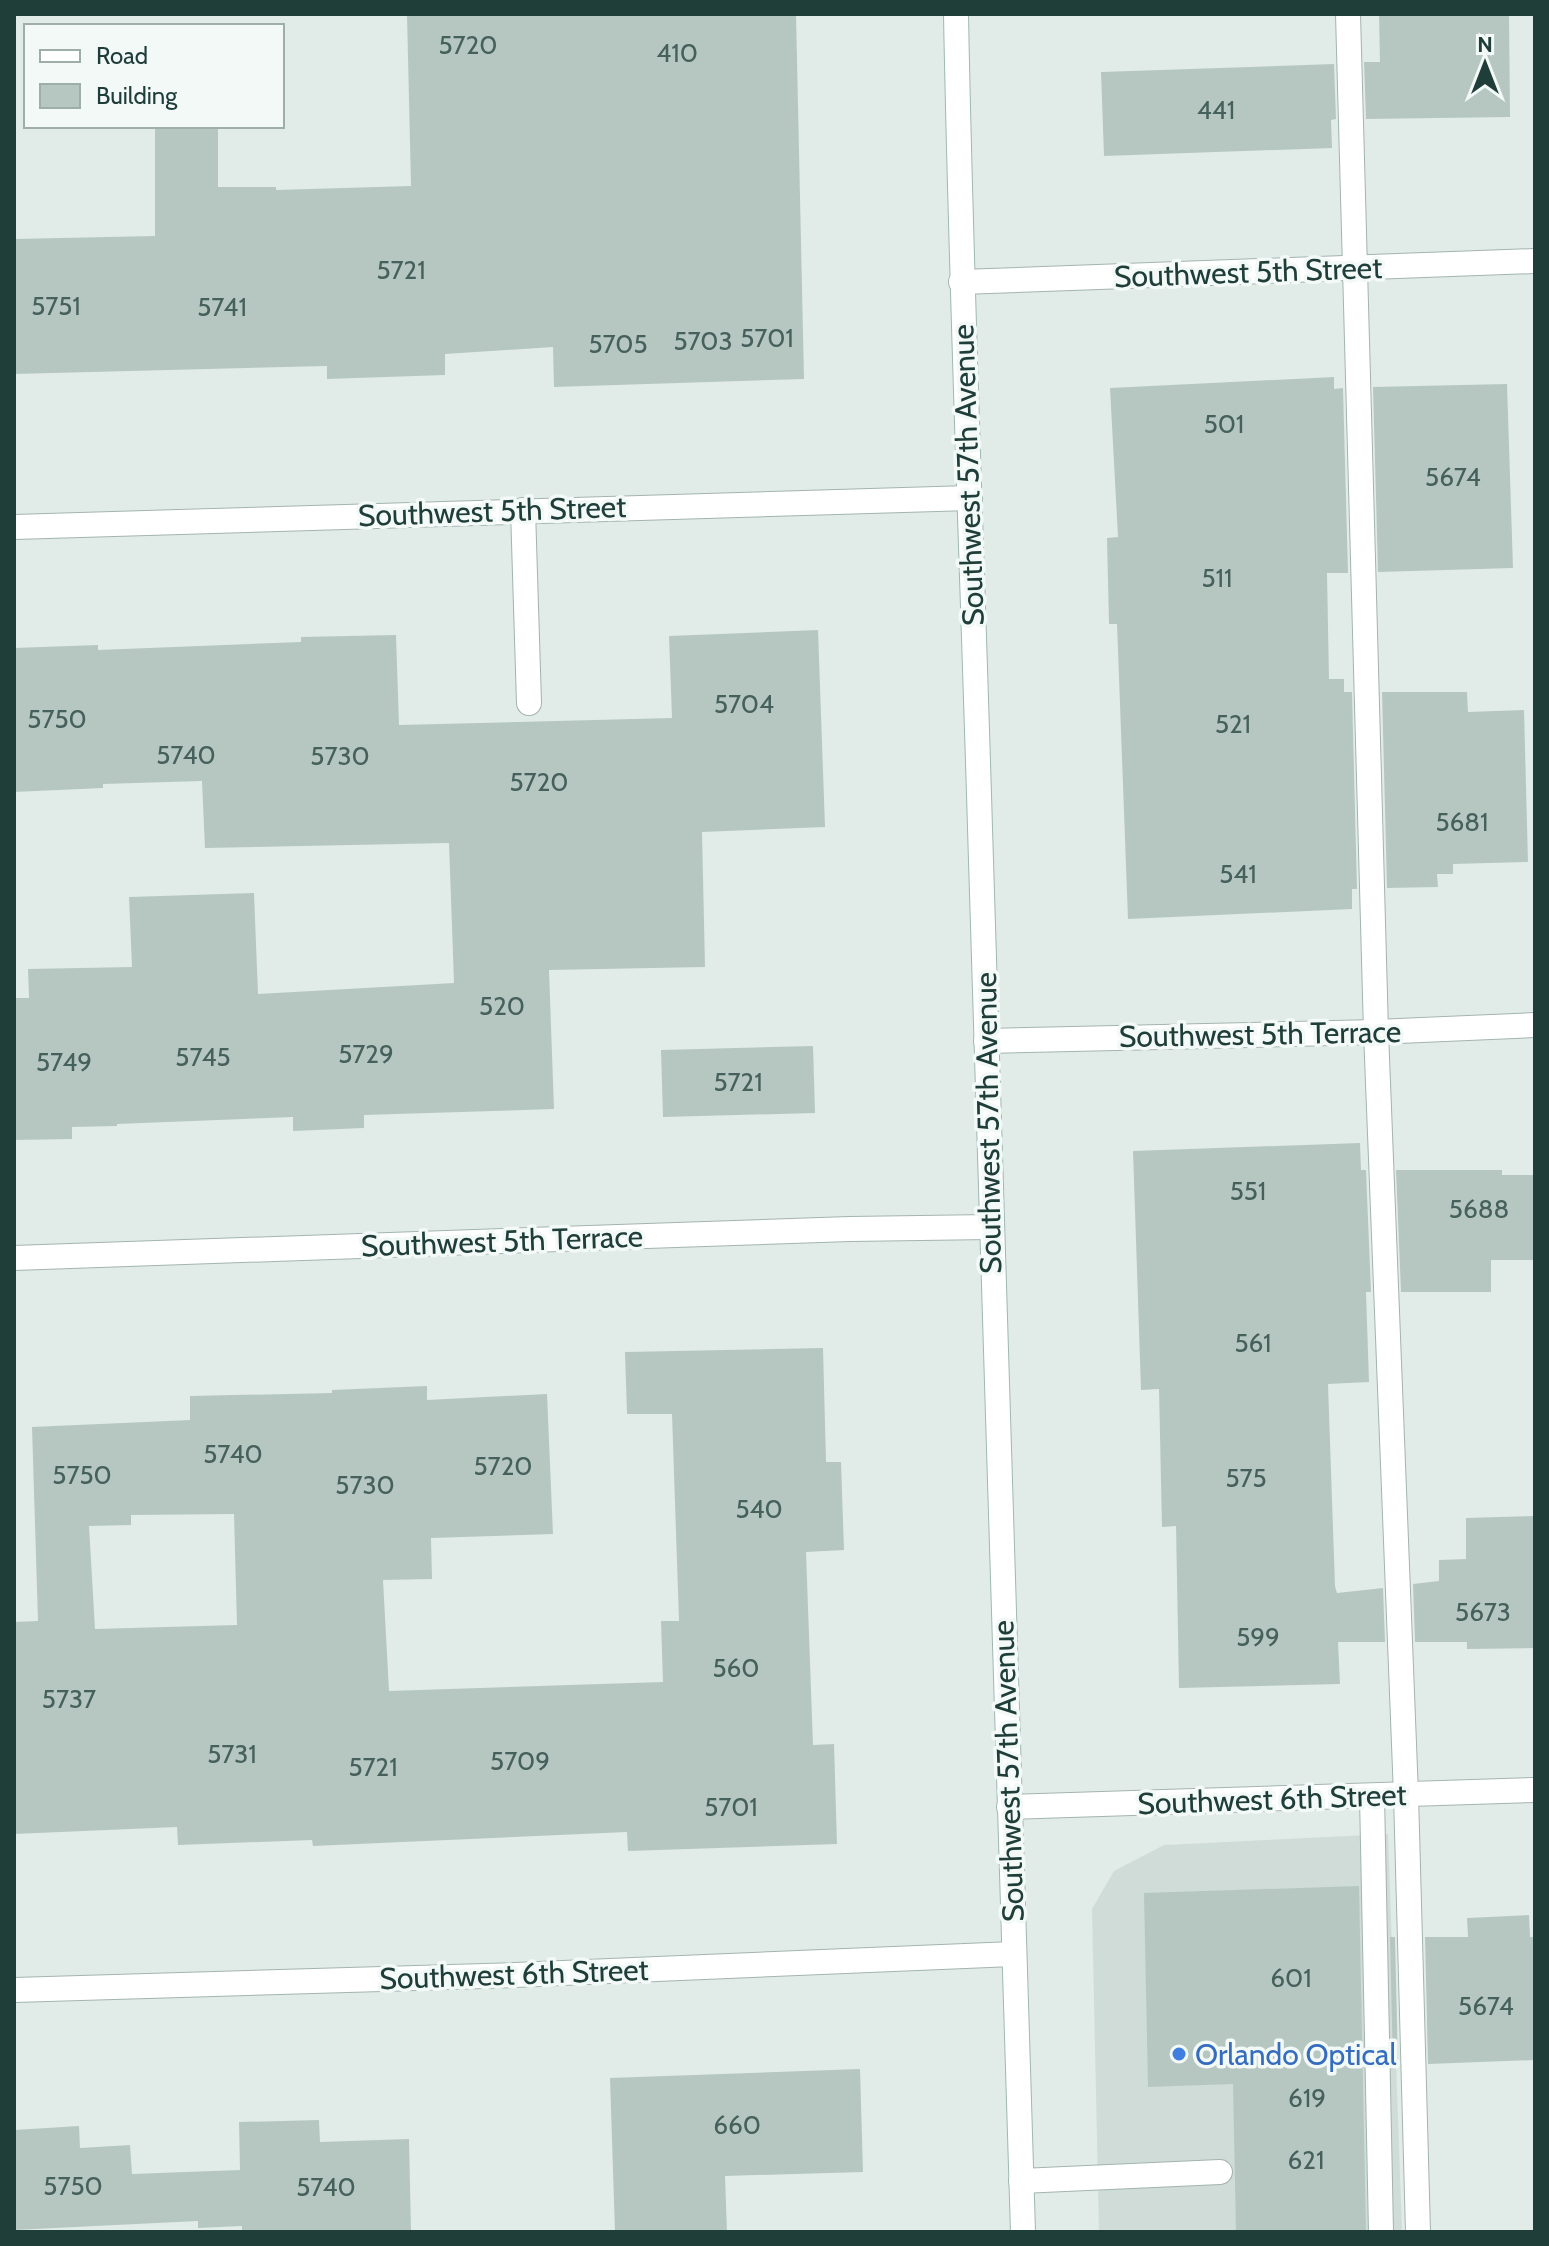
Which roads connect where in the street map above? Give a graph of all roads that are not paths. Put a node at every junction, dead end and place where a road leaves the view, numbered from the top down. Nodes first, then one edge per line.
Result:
1 (956, 14) edge
2 (1348, 14) edge
3 (1535, 261) edge
4 (1355, 268) junction
5 (961, 282) junction
6 (970, 498) junction
7 (523, 510) junction
8 (14, 527) edge
9 (529, 703) dead end
10 (1535, 1025) edge
11 (1376, 1032) junction
12 (986, 1041) junction
13 (990, 1227) junction
14 (14, 1258) edge
15 (1535, 1790) edge
16 (1406, 1795) junction
17 (1372, 1796) junction
18 (1009, 1807) junction
19 (1013, 1954) junction
20 (14, 1990) edge
21 (1220, 2172) dead end
22 (1021, 2181) junction
23 (1023, 2232) edge
24 (1381, 2232) edge
25 (1418, 2232) edge

1 - 5 street, Southwest 57th Avenue
2 - 4 street
3 - 4 street, Southwest 5th Street
4 - 5 street, Southwest 5th Street
4 - 11 street
5 - 6 street, Southwest 57th Avenue
6 - 7 street, Southwest 5th Street
6 - 12 street, Southwest 57th Avenue
7 - 8 street, Southwest 5th Street
7 - 9 street
10 - 11 street, Southwest 5th Terrace
11 - 12 street, Southwest 5th Terrace
11 - 16 street
12 - 13 street, Southwest 57th Avenue
13 - 14 street, Southwest 5th Terrace
13 - 18 street, Southwest 57th Avenue
15 - 16 street, Southwest 6th Street
16 - 17 street, Southwest 6th Street
16 - 25 street
17 - 18 street, Southwest 6th Street
17 - 24 street
18 - 19 street, Southwest 57th Avenue
19 - 20 street, Southwest 6th Street
19 - 22 street, Southwest 57th Avenue
21 - 22 street
22 - 23 street, Southwest 57th Avenue

